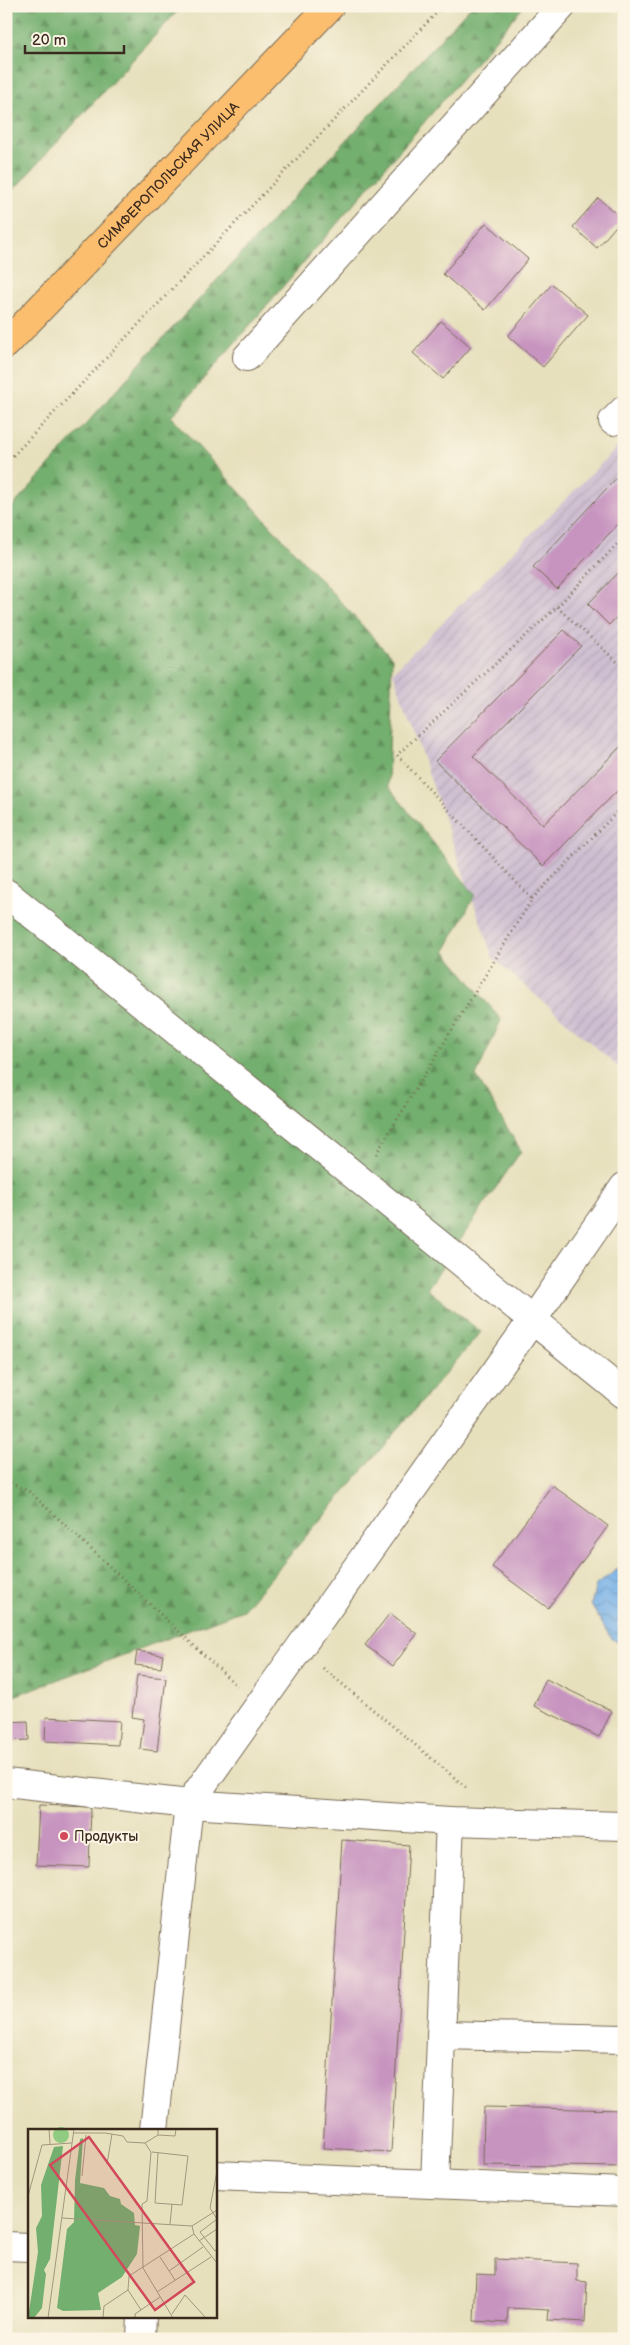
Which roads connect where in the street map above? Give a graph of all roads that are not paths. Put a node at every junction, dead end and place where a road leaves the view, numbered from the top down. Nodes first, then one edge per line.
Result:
1 (330, 6) edge
2 (562, 6) edge
3 (6, 344) edge
4 (247, 357) dead end
5 (6, 892) edge
6 (624, 1187) edge
7 (533, 1319) junction
8 (624, 1394) edge
9 (6, 1783) edge
10 (190, 1804) junction
11 (450, 1821) junction
12 (624, 1826) edge
13 (441, 2034) junction
14 (624, 2039) edge
15 (154, 2129) edge
16 (216, 2175) edge
17 (435, 2183) junction
18 (624, 2192) edge
19 (6, 2246) edge
20 (28, 2246) edge
21 (142, 2318) edge
22 (141, 2339) edge

1 - 3 main road, СИМФЕРОПОЛЬСКАЯ УЛИЦА
2 - 4 street
5 - 7 street
6 - 7 street
7 - 8 street
7 - 10 street
9 - 10 street
10 - 11 street
10 - 15 street
11 - 12 street
11 - 13 street
13 - 14 street
13 - 17 street
16 - 17 street
17 - 18 street
19 - 20 street
21 - 22 street

